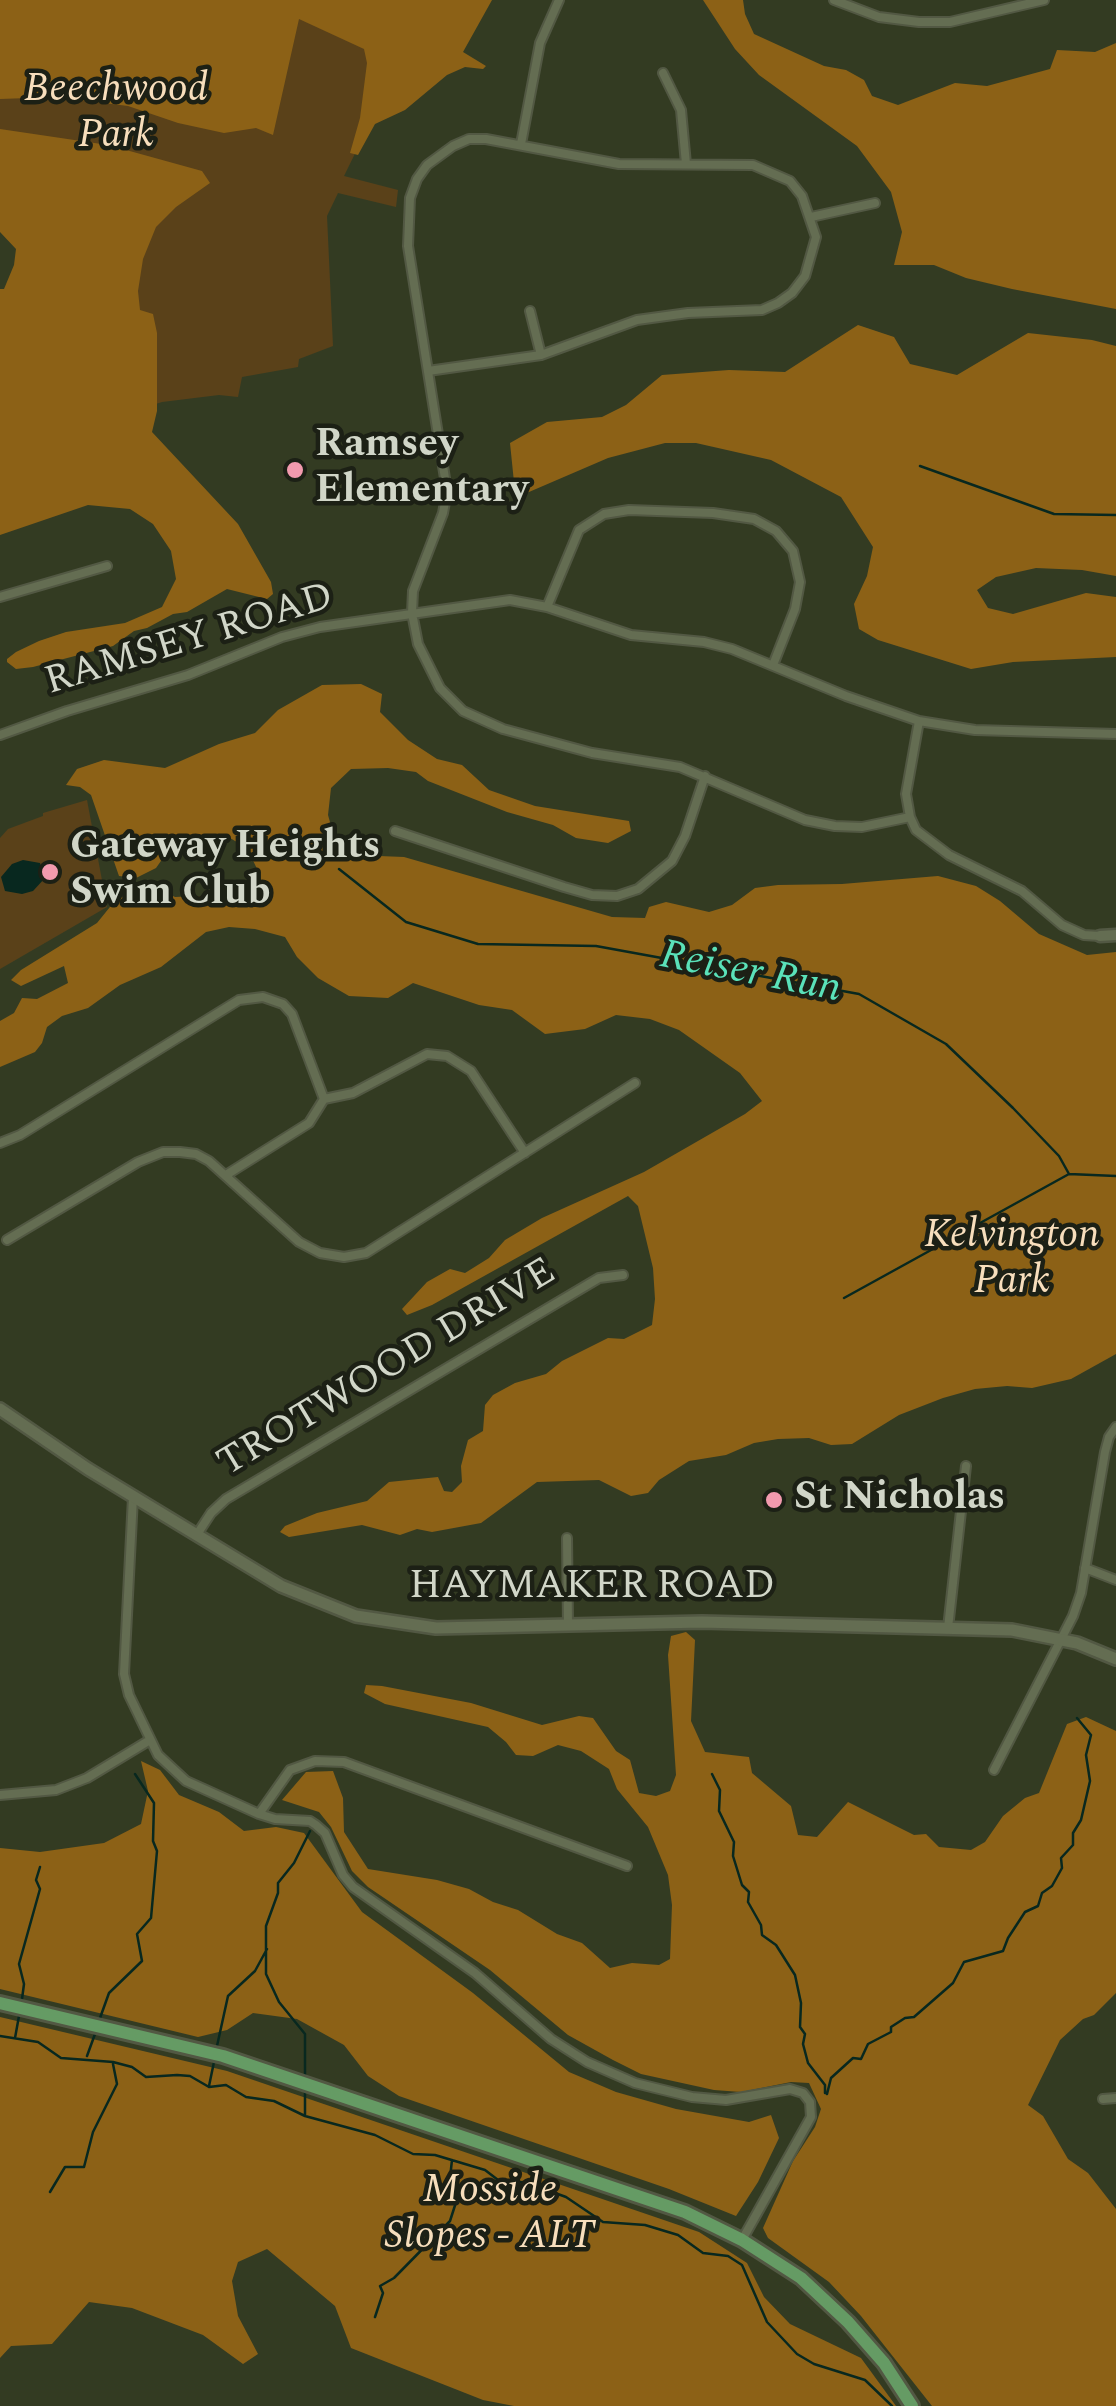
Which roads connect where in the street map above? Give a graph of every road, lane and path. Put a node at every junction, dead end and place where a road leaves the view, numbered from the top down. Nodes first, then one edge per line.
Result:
1 (559, 0) edge
2 (834, 0) edge
3 (1044, 0) edge
4 (663, 73) dead end
5 (521, 144) junction
6 (686, 164) junction
7 (875, 203) dead end
8 (811, 217) junction
9 (530, 310) dead end
10 (541, 355) junction
11 (428, 371) junction
12 (108, 566) dead end
13 (0, 597) edge
14 (547, 607) junction
15 (412, 613) junction
16 (773, 665) junction
17 (919, 720) junction
18 (1116, 734) edge
19 (0, 736) edge
20 (705, 776) junction
21 (910, 817) junction
22 (395, 832) dead end
23 (1116, 934) edge
24 (1100, 936) joint
25 (635, 1083) dead end
26 (324, 1099) junction
27 (0, 1144) edge
28 (525, 1153) junction
29 (226, 1174) junction
30 (8, 1240) dead end
31 (623, 1274) dead end
32 (0, 1409) edge
33 (1116, 1427) edge
34 (966, 1466) dead end
35 (133, 1497) junction
36 (196, 1536) junction
37 (567, 1538) dead end
38 (1085, 1568) junction
39 (1116, 1580) edge
40 (568, 1625) junction
41 (948, 1628) junction
42 (1064, 1639) junction
43 (1116, 1659) edge
44 (150, 1740) junction
45 (994, 1770) dead end
46 (0, 1794) edge
47 (259, 1814) junction
48 (627, 1866) dead end
49 (0, 2003) edge
50 (1103, 2098) dead end
51 (1116, 2098) edge
52 (742, 2240) junction
53 (912, 2406) edge

1 - 5 street
2 - 3 street
4 - 6 street
5 - 6 street
5 - 11 street
6 - 8 street
7 - 8 street
8 - 10 street
9 - 10 street
10 - 11 street
11 - 15 street
12 - 13 street
14 - 15 street, RAMSEY ROAD
14 - 16 street, RAMSEY ROAD
14 - 16 street
15 - 19 street, RAMSEY ROAD
15 - 20 street
16 - 17 street, RAMSEY ROAD
17 - 18 street, RAMSEY ROAD
17 - 21 street
20 - 21 street
20 - 22 street
21 - 24 street
23 - 24 street
25 - 28 street
26 - 27 street
26 - 28 street
26 - 29 street
28 - 29 street
29 - 30 street
31 - 36 street, TROTWOOD DRIVE
32 - 35 main road, HAYMAKER ROAD
33 - 38 street
34 - 41 street
35 - 36 main road, HAYMAKER ROAD
35 - 44 street
36 - 40 main road, HAYMAKER ROAD
37 - 40 street
38 - 39 street
38 - 42 street
40 - 41 main road, HAYMAKER ROAD
41 - 42 main road, HAYMAKER ROAD
42 - 43 main road, HAYMAKER ROAD
42 - 45 street
44 - 46 street
44 - 47 street
47 - 48 street
47 - 52 street
49 - 52 main road
50 - 51 street
52 - 53 main road

